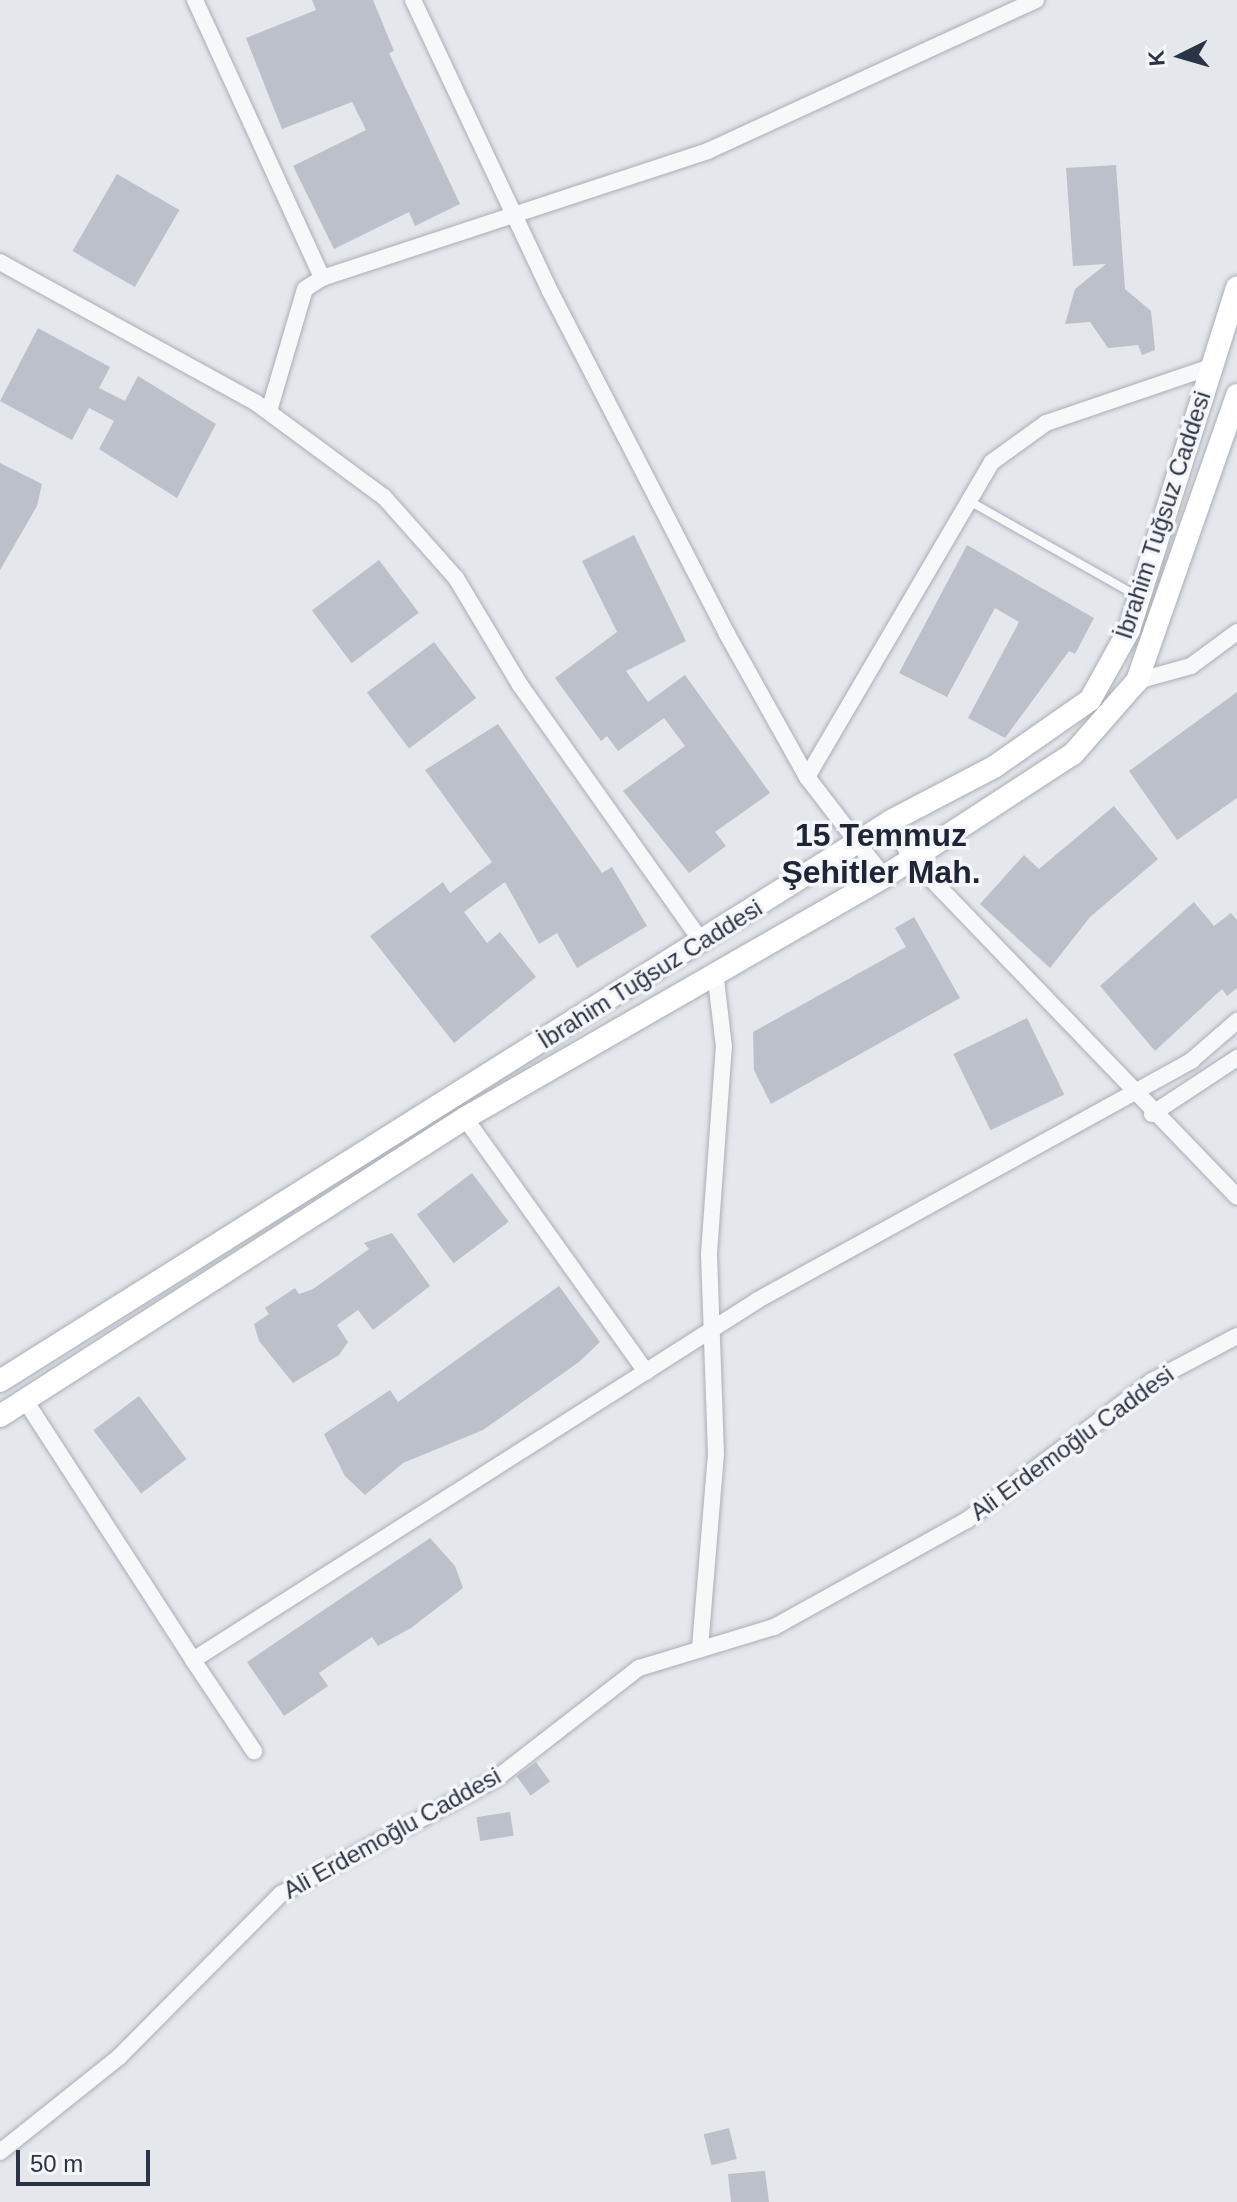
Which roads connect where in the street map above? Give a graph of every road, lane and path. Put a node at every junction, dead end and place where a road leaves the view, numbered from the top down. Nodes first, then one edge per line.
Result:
1 (195, 0) edge
2 (413, 0) edge
3 (1036, 0) edge
4 (516, 220) junction
5 (0, 262) edge
6 (322, 278) junction
7 (1237, 288) edge
8 (1213, 366) junction
9 (1237, 395) edge
10 (269, 411) junction
11 (971, 502) junction
12 (1140, 597) junction
13 (1237, 632) edge
14 (1137, 681) junction
15 (807, 777) junction
16 (891, 821) junction
17 (858, 843) junction
18 (911, 858) junction
19 (884, 877) junction
20 (702, 942) junction
21 (715, 972) junction
22 (1237, 1021) edge
23 (1237, 1058) edge
24 (1128, 1091) junction
25 (1152, 1114) junction
26 (465, 1118) junction
27 (1237, 1197) edge
28 (708, 1332) junction
29 (1237, 1336) edge
30 (646, 1372) junction
31 (0, 1381) edge
32 (25, 1400) junction
33 (0, 1416) edge
34 (700, 1648) junction
35 (193, 1660) junction
36 (254, 1751) dead end
37 (0, 2152) edge

1 - 6 street
2 - 4 street
3 - 4 street
4 - 6 street
4 - 15 street
5 - 10 street
6 - 10 street
7 - 8 street, İbrahim Tuğsuz Caddesi
8 - 11 street
8 - 12 street, İbrahim Tuğsuz Caddesi
9 - 14 street, İbrahim Tuğsuz Caddesi
10 - 20 street
11 - 12 lane
11 - 15 street
12 - 16 street, İbrahim Tuğsuz Caddesi
13 - 14 street
14 - 18 street, İbrahim Tuğsuz Caddesi
15 - 17 street
16 - 17 street, İbrahim Tuğsuz Caddesi
16 - 18 street
17 - 19 street
17 - 20 street, İbrahim Tuğsuz Caddesi
18 - 19 street, İbrahim Tuğsuz Caddesi
18 - 24 street
19 - 21 street, İbrahim Tuğsuz Caddesi
20 - 31 street, İbrahim Tuğsuz Caddesi
21 - 26 street, İbrahim Tuğsuz Caddesi
21 - 28 street
22 - 24 street
23 - 25 street
24 - 25 street
24 - 28 street
25 - 27 street
26 - 30 street
26 - 32 street, İbrahim Tuğsuz Caddesi
28 - 30 street
28 - 34 street
29 - 34 street, Ali Erdemoğlu Caddesi
30 - 35 street
32 - 33 street, İbrahim Tuğsuz Caddesi
32 - 35 street
34 - 37 street, Ali Erdemoğlu Caddesi
35 - 36 street

